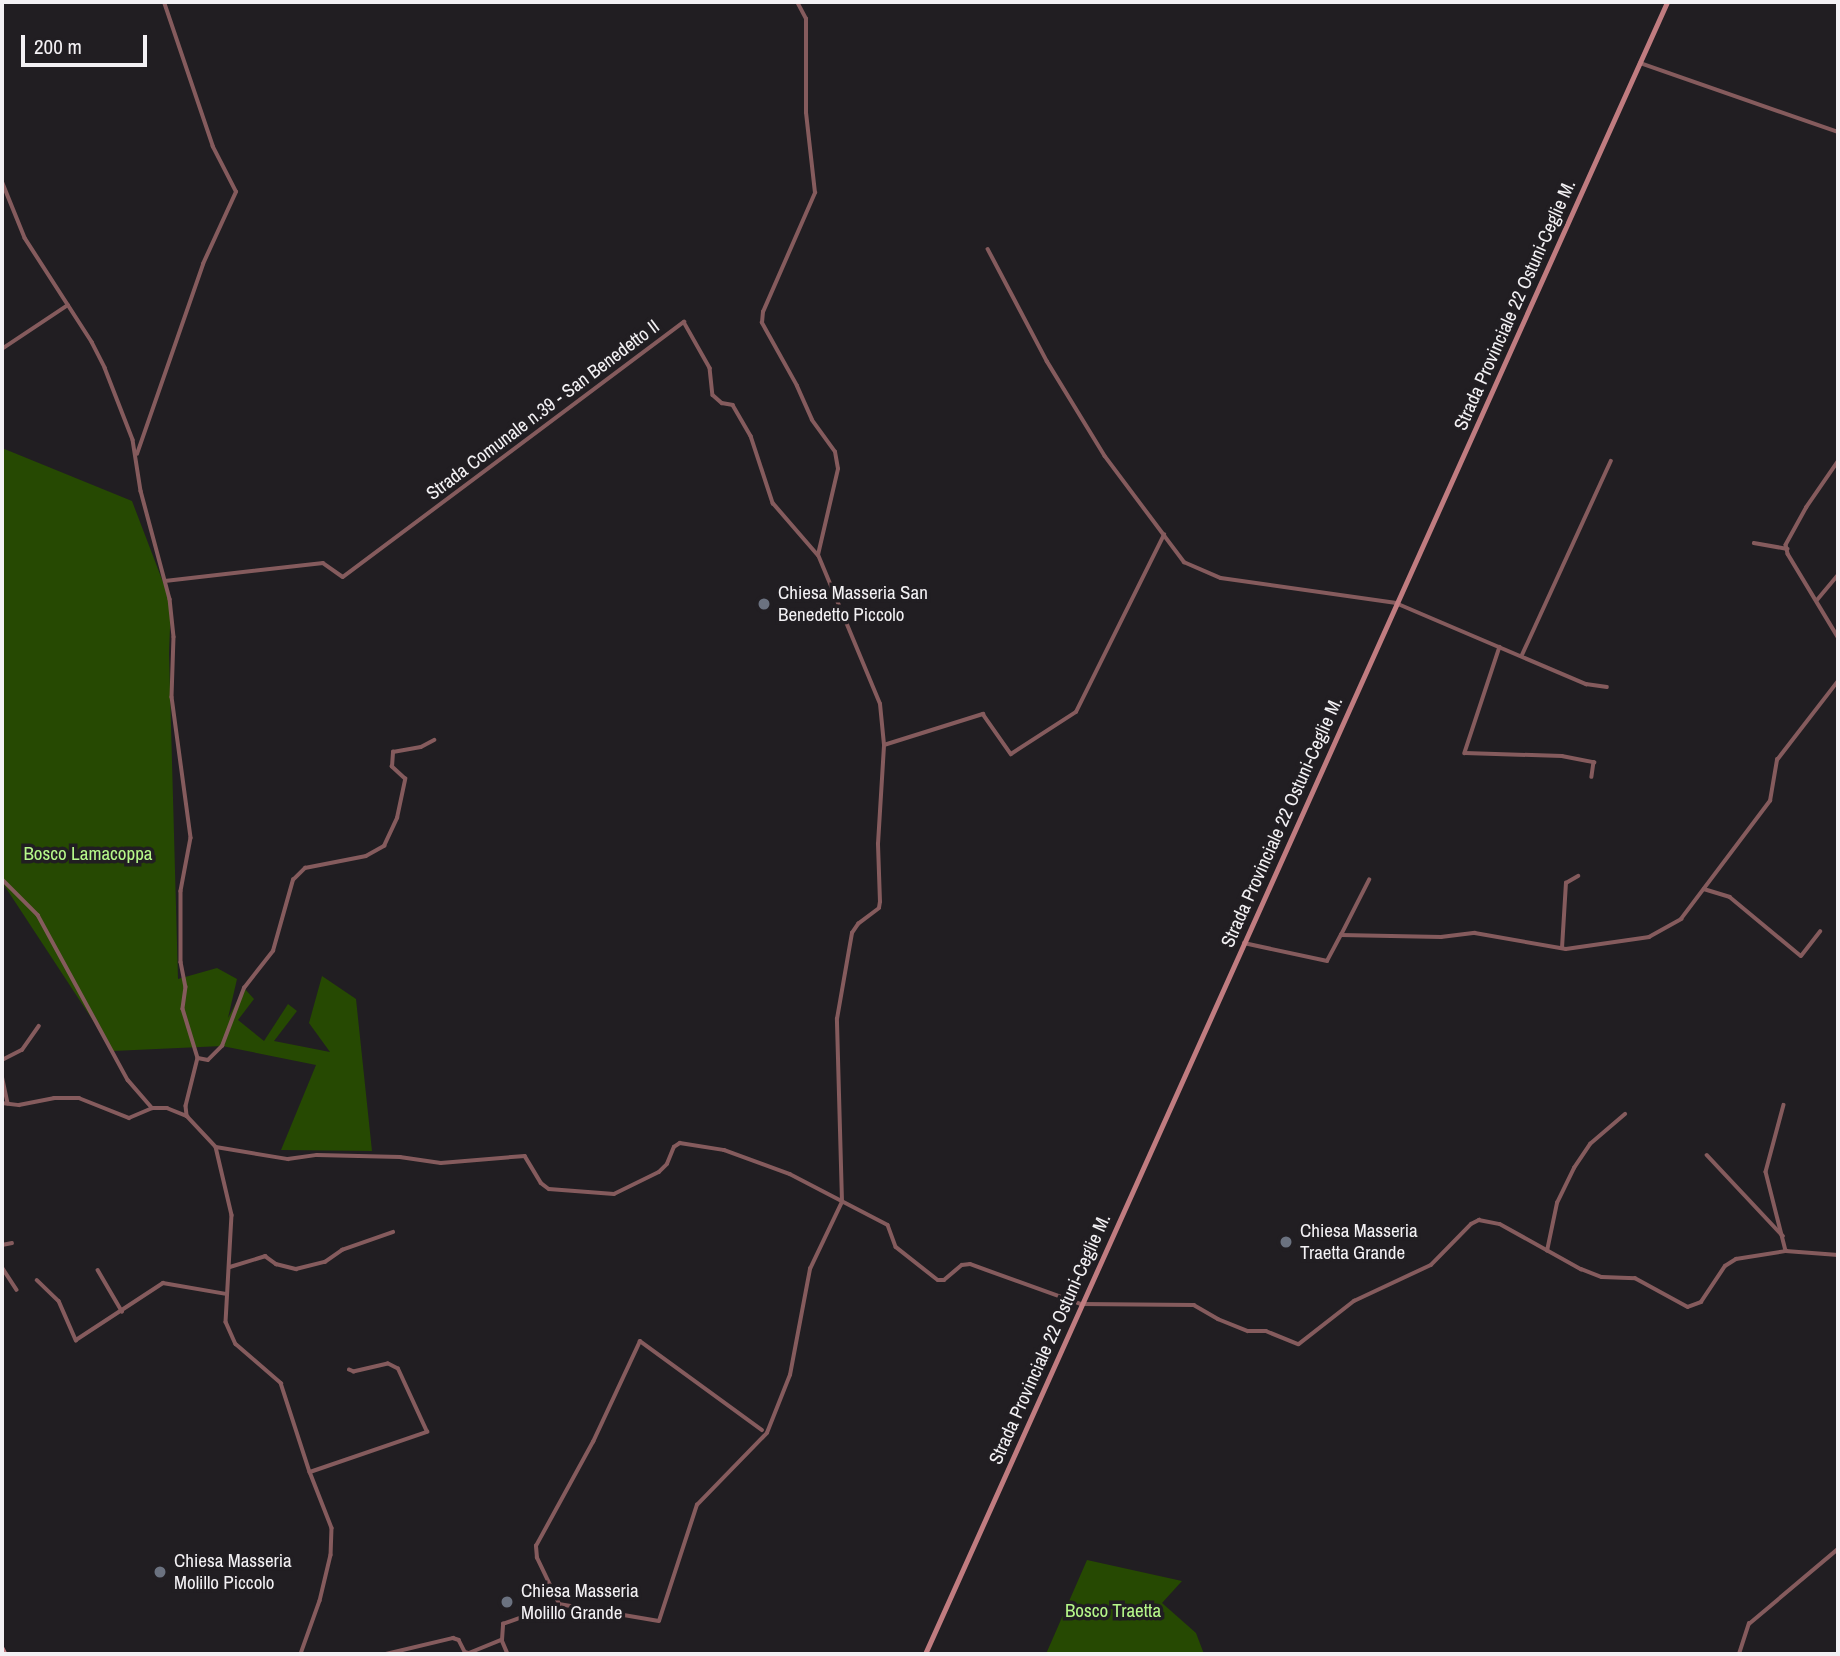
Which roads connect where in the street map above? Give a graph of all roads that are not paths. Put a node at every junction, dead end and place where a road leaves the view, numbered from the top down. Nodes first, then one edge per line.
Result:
1 (164, 2) edge
2 (797, 2) edge
3 (1667, 2) edge
4 (1640, 63) junction
5 (1838, 132) edge
6 (2, 181) edge
7 (988, 249) dead end
8 (68, 305) junction
9 (2, 349) edge
10 (141, 438) junction
11 (133, 440) junction
12 (136, 457) junction
13 (1611, 461) dead end
14 (1838, 462) edge
15 (1164, 536) junction
16 (1754, 543) dead end
17 (1787, 549) junction
18 (818, 555) junction
19 (1838, 575) edge
20 (165, 581) junction
21 (1817, 600) junction
22 (1396, 603) junction
23 (1838, 637) edge
24 (1500, 647) junction
25 (1522, 655) junction
26 (1838, 681) edge
27 (1607, 687) dead end
28 (434, 740) dead end
29 (884, 745) junction
30 (1592, 777) dead end
31 (1578, 876) dead end
32 (2, 879) edge
33 (1369, 880) dead end
34 (1704, 889) junction
35 (1820, 932) dead end
36 (1341, 935) junction
37 (1244, 943) junction
38 (1562, 948) junction
39 (39, 1026) dead end
40 (198, 1058) junction
41 (2, 1060) edge
42 (2, 1075) edge
43 (2, 1103) edge
44 (8, 1103) junction
45 (1784, 1105) dead end
46 (152, 1108) junction
47 (1625, 1114) dead end
48 (187, 1116) junction
49 (216, 1147) junction
50 (1707, 1154) dead end
51 (842, 1202) junction
52 (393, 1232) dead end
53 (1784, 1238) junction
54 (12, 1243) dead end
55 (2, 1245) edge
56 (1547, 1251) junction
57 (1786, 1251) junction
58 (1838, 1255) edge
59 (2, 1266) edge
60 (230, 1267) junction
61 (99, 1270) dead end
62 (37, 1280) dead end
63 (17, 1290) dead end
64 (227, 1294) junction
65 (1082, 1304) junction
66 (122, 1311) junction
67 (349, 1370) dead end
68 (762, 1430) dead end
69 (310, 1472) junction
70 (1838, 1549) edge
71 (559, 1604) junction
72 (502, 1640) junction
73 (2, 1648) edge
74 (5, 1654) edge
75 (301, 1654) edge
76 (386, 1654) edge
77 (508, 1654) edge
78 (925, 1654) edge
79 (1739, 1654) edge

1 - 10 street
2 - 18 street
3 - 4 main road, Strada Provinciale 22 Ostuni-Ceglie M.
4 - 5 street
4 - 22 main road, Strada Provinciale 22 Ostuni-Ceglie M.
6 - 8 street
7 - 15 street
8 - 9 street
8 - 11 street
10 - 11 street
10 - 12 street
11 - 12 street
12 - 20 street
13 - 25 street
14 - 17 street
15 - 22 street
15 - 29 street
16 - 17 street
17 - 21 street
18 - 20 street, Strada Comunale n.39 - San Benedetto II
18 - 29 street
19 - 21 street
20 - 40 street
21 - 23 street
22 - 24 street
22 - 37 main road, Strada Provinciale 22 Ostuni-Ceglie M.
24 - 25 street
24 - 30 street
25 - 27 street
26 - 34 street
28 - 40 street
29 - 51 street
31 - 38 street
32 - 46 street
33 - 36 street
34 - 35 street
34 - 38 street
36 - 37 street
36 - 38 street
37 - 65 main road, Strada Provinciale 22 Ostuni-Ceglie M.
39 - 41 street
40 - 48 street
42 - 44 street
43 - 44 street
44 - 46 street
45 - 53 street
46 - 48 street
47 - 56 street
48 - 49 street
49 - 51 street
49 - 60 street
50 - 53 street
51 - 65 street
51 - 71 street
52 - 60 street
53 - 57 street
54 - 55 street
56 - 57 street
56 - 65 street
57 - 58 street
59 - 63 street
60 - 64 street
61 - 66 street
62 - 66 street
64 - 66 street
64 - 69 street
65 - 78 main road, Strada Provinciale 22 Ostuni-Ceglie M.
67 - 69 street
68 - 71 street
69 - 75 street
70 - 79 street
71 - 72 street
72 - 76 street
72 - 77 street
73 - 74 main road

